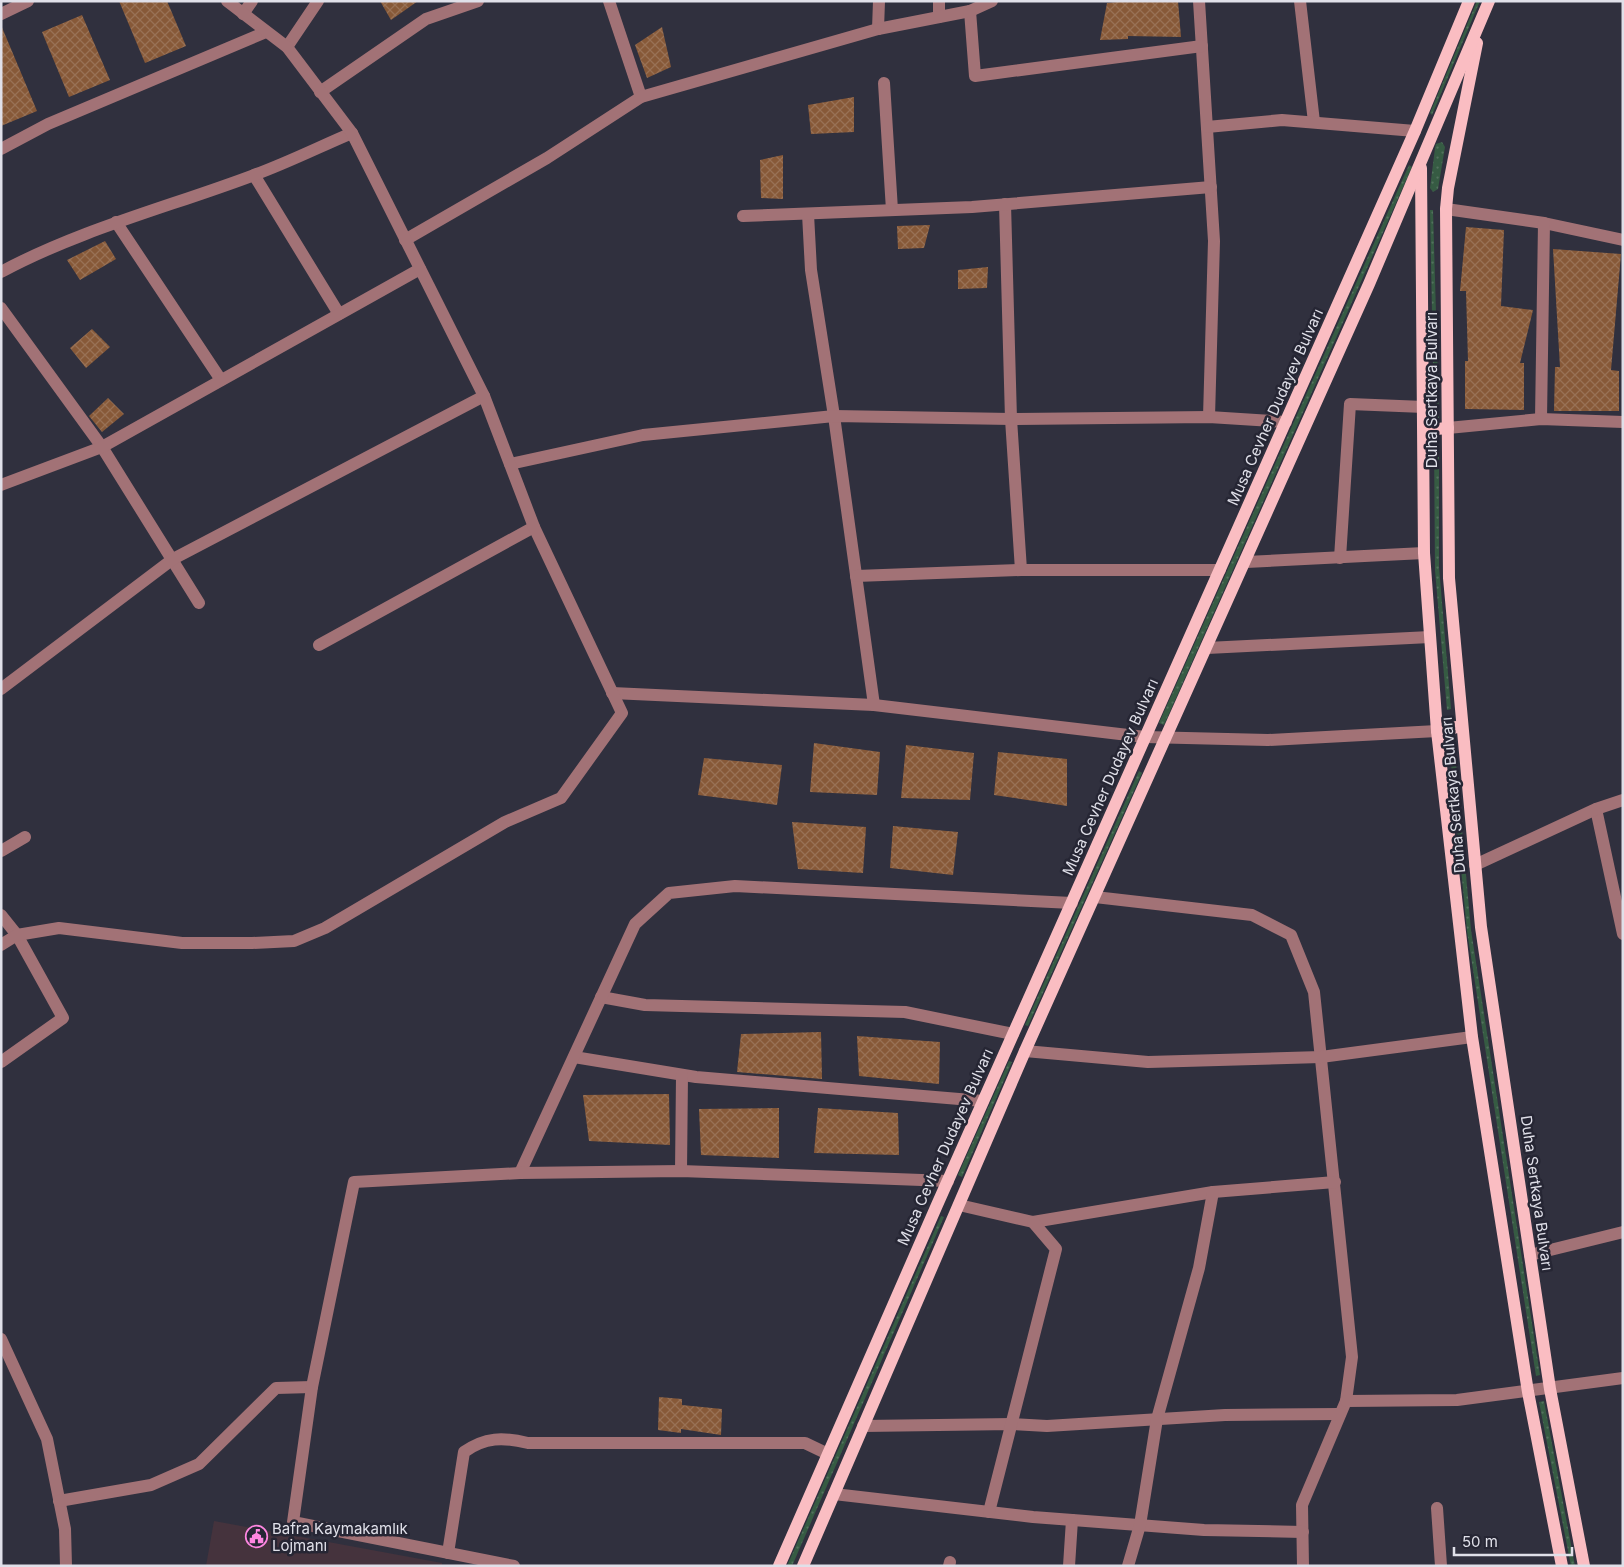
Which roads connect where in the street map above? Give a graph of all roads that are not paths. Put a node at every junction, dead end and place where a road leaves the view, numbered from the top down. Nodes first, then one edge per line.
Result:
1 (28, 1) edge
2 (227, 1) edge
3 (252, 1) edge
4 (318, 1) edge
5 (478, 1) edge
6 (609, 1) edge
7 (879, 1) edge
8 (939, 1) edge
9 (992, 1) edge
10 (1200, 1) edge
11 (1300, 1) edge
12 (1469, 1) edge
13 (1489, 1) edge
14 (970, 11) junction
15 (1, 14) edge
16 (243, 14) junction
17 (939, 17) junction
18 (1482, 17) junction
19 (878, 29) junction
20 (266, 32) junction
21 (1202, 46) junction
22 (287, 47) junction
23 (884, 83) dead end
24 (320, 92) junction
25 (641, 97) junction
26 (1314, 122) junction
27 (1207, 127) junction
28 (1415, 131) junction
29 (352, 133) junction
30 (1, 149) edge
31 (1421, 162) junction
32 (254, 175) junction
33 (1211, 187) junction
34 (1005, 204) junction
35 (1446, 209) junction
36 (892, 210) junction
37 (808, 214) junction
38 (743, 216) dead end
39 (116, 222) junction
40 (1544, 223) junction
41 (405, 240) junction
42 (1623, 240) edge
43 (420, 269) junction
44 (1, 272) edge
45 (1, 308) edge
46 (339, 314) junction
47 (221, 380) junction
48 (484, 396) junction
49 (1424, 407) junction
50 (834, 416) junction
51 (1209, 417) junction
52 (1011, 419) junction
53 (1541, 419) junction
54 (1286, 422) junction
55 (1623, 422) edge
56 (1448, 428) junction
57 (1424, 430) junction
58 (102, 447) junction
59 (510, 464) junction
60 (1, 485) edge
61 (534, 527) junction
62 (1424, 553) junction
63 (1340, 558) junction
64 (173, 559) junction
65 (1246, 562) junction
66 (1021, 570) junction
67 (1220, 570) junction
68 (856, 576) junction
69 (199, 603) dead end
70 (1430, 637) junction
71 (319, 645) dead end
72 (1207, 648) junction
73 (1, 689) edge
74 (612, 693) junction
75 (874, 705) junction
76 (1462, 726) junction
77 (1437, 731) junction
78 (1146, 737) junction
79 (1167, 738) junction
80 (1623, 800) edge
81 (1596, 809) junction
82 (25, 837) dead end
83 (1, 850) edge
84 (1475, 865) junction
85 (1095, 897) junction
86 (1072, 903) junction
87 (1, 915) edge
88 (1623, 934) edge
89 (17, 935) junction
90 (1, 945) edge
91 (601, 997) junction
92 (1013, 1034) junction
93 (1472, 1036) junction
94 (1025, 1051) junction
95 (574, 1057) junction
96 (1321, 1057) junction
97 (1, 1062) edge
98 (682, 1075) junction
99 (984, 1101) junction
100 (681, 1171) junction
101 (520, 1173) junction
102 (948, 1181) junction
103 (1335, 1182) junction
104 (1213, 1192) junction
105 (959, 1205) junction
106 (1033, 1222) junction
107 (1623, 1232) edge
108 (1530, 1255) junction
109 (1, 1340) edge
110 (1623, 1378) edge
111 (312, 1388) junction
112 (1550, 1389) junction
113 (1528, 1392) junction
114 (1346, 1401) junction
115 (1340, 1414) junction
116 (1157, 1419) junction
117 (1013, 1424) junction
118 (864, 1426) junction
119 (828, 1454) junction
120 (834, 1494) junction
121 (59, 1501) junction
122 (1437, 1508) dead end
123 (989, 1512) junction
124 (1072, 1520) junction
125 (1140, 1525) junction
126 (1303, 1532) junction
127 (448, 1553) junction
128 (66, 1566) edge
129 (514, 1566) edge
130 (779, 1566) edge
131 (803, 1566) edge
132 (1069, 1566) edge
133 (1128, 1566) edge
134 (1303, 1566) edge
135 (1442, 1566) edge
136 (1562, 1566) edge
137 (1584, 1566) edge

1 - 15 street
2 - 16 street
3 - 16 street
4 - 22 street
5 - 24 street
6 - 25 street
7 - 19 street
8 - 17 street
9 - 14 street
10 - 21 street
11 - 26 street
12 - 28 main road, Musa Cevher Dudayev Bulvarı
13 - 18 main road
14 - 17 street
14 - 21 street
16 - 20 street
17 - 19 street
18 - 31 main road
18 - 35 main road, Duha Sertkaya Bulvarı
19 - 25 street
20 - 22 street
20 - 30 street
21 - 27 street
22 - 24 street
23 - 36 street
24 - 29 street
25 - 41 street
26 - 27 street
26 - 28 street
27 - 33 street
28 - 31 main road, Duha Sertkaya Bulvarı
28 - 54 main road, Musa Cevher Dudayev Bulvarı
29 - 32 street
29 - 41 street
31 - 49 main road, Duha Sertkaya Bulvarı
31 - 65 main road
32 - 39 street
32 - 46 street
33 - 34 street
33 - 51 street
34 - 36 street
34 - 52 street
35 - 40 street
35 - 56 main road, Duha Sertkaya Bulvarı
36 - 37 street
37 - 38 street
37 - 50 street
39 - 44 street
39 - 47 street
40 - 42 street
40 - 53 street
41 - 43 street
43 - 46 street
43 - 48 street
45 - 58 street
46 - 47 street
47 - 58 street
48 - 59 street
48 - 64 street
49 - 57 main road, Duha Sertkaya Bulvarı
49 - 63 street
50 - 52 street
50 - 59 street
50 - 68 street
51 - 52 street
51 - 54 street
52 - 66 street
53 - 55 street
53 - 56 street
54 - 67 main road, Musa Cevher Dudayev Bulvarı
56 - 57 main road
56 - 76 main road, Duha Sertkaya Bulvarı
57 - 62 main road, Duha Sertkaya Bulvarı
58 - 60 street
58 - 64 street
59 - 61 street
61 - 71 street
61 - 74 street
62 - 63 street
62 - 70 main road, Duha Sertkaya Bulvarı
63 - 65 street
64 - 69 street
64 - 73 street
65 - 72 main road
66 - 67 street
66 - 68 street
67 - 78 main road, Musa Cevher Dudayev Bulvarı
68 - 75 street
70 - 72 street
70 - 77 main road, Duha Sertkaya Bulvarı
72 - 79 main road
74 - 75 street
74 - 89 street
75 - 78 street
76 - 77 main road
76 - 84 main road, Duha Sertkaya Bulvarı
77 - 79 street
77 - 93 main road, Duha Sertkaya Bulvarı
78 - 79 street
78 - 86 main road, Musa Cevher Dudayev Bulvarı
79 - 85 main road
80 - 81 street
81 - 84 street
81 - 88 street
82 - 83 street
84 - 108 main road, Duha Sertkaya Bulvarı
85 - 94 main road
85 - 96 street
86 - 91 street
86 - 92 main road, Musa Cevher Dudayev Bulvarı
87 - 89 street
89 - 90 street
89 - 97 street
91 - 92 street
91 - 95 street
92 - 99 main road, Musa Cevher Dudayev Bulvarı
93 - 96 street
93 - 113 main road, Duha Sertkaya Bulvarı
94 - 96 street
94 - 105 main road
95 - 98 street
95 - 101 street
96 - 103 street
98 - 99 street
98 - 100 street
99 - 102 main road, Musa Cevher Dudayev Bulvarı
100 - 101 street
100 - 102 street
101 - 111 street
102 - 119 main road, Musa Cevher Dudayev Bulvarı
103 - 104 street
103 - 114 street
104 - 106 street
104 - 116 street
105 - 106 street
105 - 118 main road
106 - 117 street
107 - 108 street
108 - 112 main road, Duha Sertkaya Bulvarı
109 - 121 street
110 - 112 street
111 - 121 street
111 - 127 street
112 - 113 street
112 - 137 main road, Duha Sertkaya Bulvarı
113 - 114 street
113 - 136 main road, Duha Sertkaya Bulvarı
114 - 115 street
115 - 116 street
115 - 126 street
116 - 117 street
116 - 125 street
117 - 118 street
117 - 123 street
118 - 120 main road
119 - 127 street
119 - 130 main road, Musa Cevher Dudayev Bulvarı
120 - 123 street
120 - 131 main road
121 - 128 street
122 - 135 street
123 - 124 street
124 - 125 street
124 - 132 street
125 - 126 street
125 - 133 street
126 - 134 street
127 - 129 street

